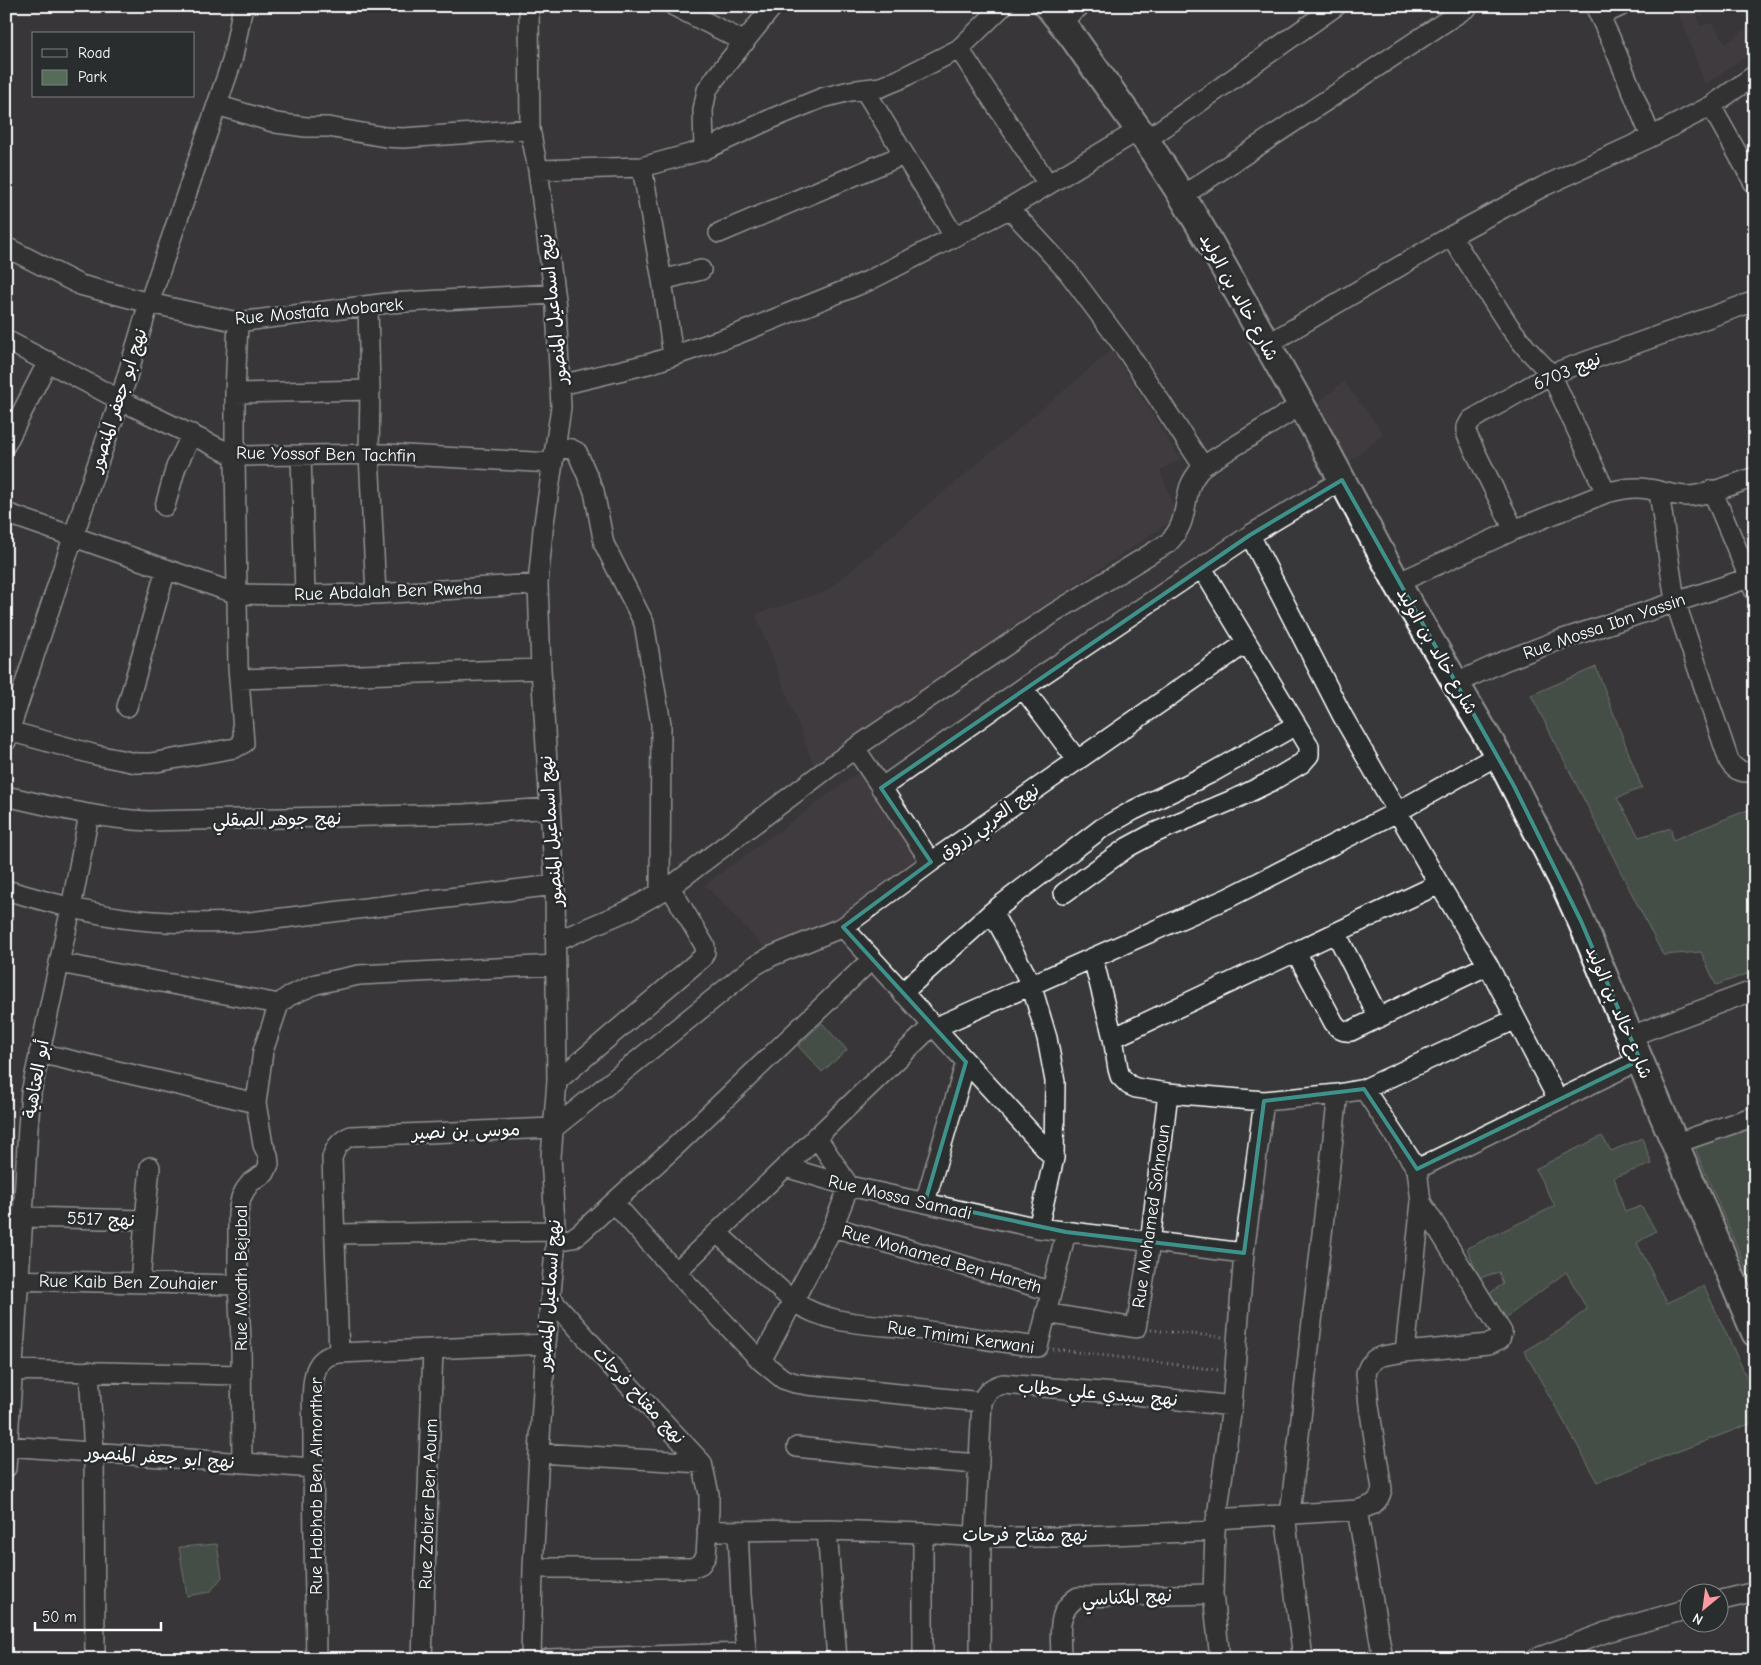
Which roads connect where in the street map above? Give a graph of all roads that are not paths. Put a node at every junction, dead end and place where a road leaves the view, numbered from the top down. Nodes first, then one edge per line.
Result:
1 (243, 6) edge
2 (529, 6) edge
3 (674, 6) edge
4 (773, 6) edge
5 (1003, 6) edge
6 (1336, 6) edge
7 (1469, 6) edge
8 (1621, 6) edge
9 (1063, 11) edge
10 (1597, 11) edge
11 (745, 42) junction
12 (959, 49) junction
13 (1755, 75) edge
14 (864, 89) junction
15 (217, 105) junction
16 (1711, 106) junction
17 (530, 129) junction
18 (1142, 135) junction
19 (1651, 137) junction
20 (704, 150) junction
21 (904, 155) junction
22 (642, 167) junction
23 (538, 170) junction
24 (1048, 184) junction
25 (1755, 185) edge
26 (1182, 196) junction
27 (1009, 208) junction
28 (719, 232) dead end
29 (954, 236) junction
30 (1451, 236) junction
31 (6, 247) edge
32 (701, 270) dead end
33 (662, 280) junction
34 (554, 294) junction
35 (1755, 301) edge
36 (149, 303) junction
37 (368, 306) junction
38 (238, 322) junction
39 (6, 340) edge
40 (1266, 345) junction
41 (672, 356) junction
42 (48, 361) junction
43 (1551, 374) junction
44 (561, 385) junction
45 (370, 390) junction
46 (234, 393) junction
47 (120, 400) junction
48 (1301, 406) junction
49 (192, 434) junction
50 (6, 444) edge
51 (301, 454) junction
52 (369, 454) junction
53 (554, 455) junction
54 (235, 456) junction
55 (1203, 466) junction
56 (1755, 477) edge
57 (1342, 480) junction
58 (1712, 490) junction
59 (1659, 492) junction
60 (1606, 493) junction
61 (166, 506) dead end
62 (6, 513) edge
63 (1514, 530) junction
64 (1250, 535) junction
65 (73, 537) junction
66 (1202, 568) junction
67 (166, 569) junction
68 (1753, 582) edge
69 (1397, 583) junction
70 (538, 584) junction
71 (237, 594) junction
72 (376, 594) junction
73 (305, 596) junction
74 (1675, 601) junction
75 (1246, 643) junction
76 (541, 670) junction
77 (239, 679) junction
78 (1456, 683) junction
79 (1023, 688) junction
80 (127, 707) dead end
81 (1296, 725) junction
82 (8, 736) edge
83 (855, 748) junction
84 (1498, 755) junction
85 (1076, 760) junction
86 (1755, 771) edge
87 (881, 788) junction
88 (6, 796) edge
89 (550, 808) junction
90 (1397, 812) junction
91 (88, 815) junction
92 (931, 862) junction
93 (1439, 884) junction
94 (556, 885) junction
95 (6, 890) edge
96 (665, 890) junction
97 (1064, 893) dead end
98 (71, 908) junction
99 (992, 912) junction
100 (843, 927) junction
101 (1336, 933) junction
102 (557, 941) junction
103 (1296, 952) junction
104 (1093, 958) junction
105 (872, 959) junction
106 (59, 963) junction
107 (1488, 964) junction
108 (556, 965) junction
109 (1031, 984) junction
110 (1755, 990) edge
111 (902, 993) junction
112 (279, 1004) junction
113 (1379, 1018) junction
114 (1516, 1019) junction
115 (933, 1027) junction
116 (1631, 1036) junction
117 (1113, 1038) junction
118 (39, 1053) junction
119 (1640, 1060) junction
120 (966, 1062) junction
121 (557, 1082) junction
122 (1364, 1089) junction
123 (1168, 1093) junction
124 (1338, 1094) junction
125 (1558, 1100) junction
126 (1264, 1101) junction
127 (256, 1103) junction
128 (1755, 1116) edge
129 (554, 1128) junction
130 (816, 1136) junction
131 (1674, 1144) junction
132 (1054, 1158) junction
133 (150, 1167) dead end
134 (785, 1167) junction
135 (1417, 1170) junction
136 (849, 1186) junction
137 (925, 1202) junction
138 (1421, 1202) junction
139 (614, 1203) junction
140 (24, 1217) junction
141 (145, 1220) junction
142 (833, 1227) junction
143 (1038, 1228) junction
144 (1066, 1232) junction
145 (717, 1233) junction
146 (336, 1234) junction
147 (555, 1236) junction
148 (1150, 1242) junction
149 (1244, 1253) junction
150 (676, 1272) junction
151 (12, 1280) edge
152 (140, 1283) junction
153 (238, 1285) junction
154 (1050, 1291) junction
155 (551, 1298) junction
156 (793, 1301) junction
157 (1749, 1302) edge
158 (1045, 1313) junction
159 (1755, 1333) edge
160 (546, 1344) junction
161 (433, 1349) junction
162 (1405, 1352) junction
163 (339, 1353) junction
164 (761, 1361) junction
165 (9, 1370) edge
166 (89, 1371) junction
167 (241, 1375) junction
168 (982, 1402) junction
169 (1232, 1406) junction
170 (7, 1446) edge
171 (797, 1448) dead end
172 (94, 1452) junction
173 (539, 1453) junction
174 (242, 1463) junction
175 (702, 1463) junction
176 (979, 1464) junction
177 (6, 1468) edge
178 (313, 1468) junction
179 (1357, 1510) junction
180 (1288, 1514) junction
181 (1215, 1525) junction
182 (827, 1530) junction
183 (707, 1531) junction
184 (738, 1531) junction
185 (923, 1533) junction
186 (978, 1537) junction
187 (533, 1568) junction
188 (1755, 1592) edge
189 (1213, 1594) junction
190 (1728, 1599) edge
191 (1678, 1612) edge
192 (747, 1656) edge
193 (1545, 1657) edge
194 (95, 1659) edge
195 (316, 1659) edge
196 (422, 1659) edge
197 (531, 1659) edge
198 (548, 1659) edge
199 (838, 1659) edge
200 (923, 1659) edge
201 (980, 1659) edge
202 (1061, 1659) edge
203 (1220, 1659) edge
204 (1303, 1659) edge
205 (1383, 1659) edge

1 - 15 street, نهج ابو جعفر المنصور
2 - 17 street, نهج اسماعيل المنصور
3 - 11 street
4 - 11 street
5 - 12 street
6 - 18 street
7 - 26 street
8 - 10 street
9 - 18 street, شارع خالد بن الوليد
10 - 19 street
11 - 20 street
12 - 14 street
12 - 24 street
13 - 16 street
14 - 20 street
14 - 21 street
15 - 17 street
15 - 36 street, نهج ابو جعفر المنصور
16 - 19 street
16 - 25 street
17 - 23 street, نهج اسماعيل المنصور
18 - 24 street
18 - 26 street, شارع خالد بن الوليد
19 - 30 street
20 - 22 street
21 - 28 street
21 - 29 street
22 - 23 street
22 - 33 street
23 - 34 street, نهج اسماعيل المنصور
24 - 27 street
26 - 40 street, شارع خالد بن الوليد
27 - 29 street
27 - 55 street
29 - 41 street
30 - 40 street
30 - 43 street
31 - 36 street, Rue Mostafa Mobarek
32 - 33 street
33 - 41 street
34 - 37 street, Rue Mostafa Mobarek
34 - 44 street, نهج اسماعيل المنصور
35 - 43 street, نهج 6703
36 - 38 street, Rue Mostafa Mobarek
36 - 47 street, نهج ابو جعفر المنصور
37 - 38 street, Rue Mostafa Mobarek
37 - 45 street
38 - 46 street
39 - 42 street, Rue Yossof Ben Tachfin
40 - 48 street, شارع خالد بن الوليد
41 - 44 street
42 - 47 street, Rue Yossof Ben Tachfin
42 - 50 street
43 - 60 street
43 - 63 street, نهج 6703
44 - 53 street, نهج اسماعيل المنصور
45 - 46 street
45 - 52 street
46 - 54 street
47 - 49 street, Rue Yossof Ben Tachfin
47 - 65 street, نهج ابو جعفر المنصور
48 - 55 street
48 - 57 street, شارع خالد بن الوليد
49 - 54 street, Rue Yossof Ben Tachfin
49 - 61 street
51 - 52 street, Rue Yossof Ben Tachfin
51 - 54 street, Rue Yossof Ben Tachfin
51 - 73 street
52 - 53 street, Rue Yossof Ben Tachfin
52 - 72 street
53 - 70 street, نهج اسماعيل المنصور
53 - 96 street, Rue Yossof Ben Tachfin
54 - 71 street
55 - 83 street
56 - 58 street
57 - 64 street
57 - 69 street, شارع خالد بن الوليد
58 - 59 street
58 - 68 street
59 - 60 street
59 - 74 street
60 - 63 street
62 - 65 street, Rue Abdalah Ben Rweha
63 - 69 street
64 - 66 street
64 - 90 street
65 - 67 street, Rue Abdalah Ben Rweha
65 - 82 street, نهج ابو جعفر المنصور
66 - 75 street
66 - 79 street
67 - 71 street, Rue Abdalah Ben Rweha
67 - 80 street
68 - 74 street, Rue Mossa Ibn Yassin
69 - 78 street, شارع خالد بن الوليد
70 - 72 street, Rue Abdalah Ben Rweha
70 - 76 street, نهج اسماعيل المنصور
71 - 73 street, Rue Abdalah Ben Rweha
71 - 77 street
72 - 73 street, Rue Abdalah Ben Rweha
74 - 78 street, Rue Mossa Ibn Yassin
74 - 86 street
75 - 81 street
75 - 85 street, نهج العربي زروق
76 - 77 street
76 - 89 street, نهج اسماعيل المنصور
77 - 82 street
78 - 84 street, شارع خالد بن الوليد
79 - 85 street
79 - 87 street
81 - 97 street
81 - 99 street
83 - 87 street
83 - 96 street
84 - 90 street
84 - 116 street, شارع خالد بن الوليد
85 - 92 street, نهج العربي زروق
87 - 92 street
88 - 91 street, نهج جوهر الصقلي
89 - 91 street, نهج جوهر الصقلي
89 - 94 street, نهج اسماعيل المنصور
90 - 93 street
90 - 104 street
91 - 98 street, أبو العتاهية
92 - 100 street, نهج العربي زروق
93 - 101 street
93 - 107 street
94 - 98 street
94 - 102 street, نهج اسماعيل المنصور
95 - 98 street
96 - 102 street
96 - 121 street
98 - 106 street, أبو العتاهية
99 - 109 street
99 - 111 street
100 - 105 street
100 - 129 street
101 - 103 street
101 - 113 street
102 - 108 street, نهج اسماعيل المنصور
103 - 113 street
103 - 117 street
104 - 109 street
104 - 117 street
105 - 111 street
105 - 139 street
106 - 112 street
106 - 118 street, أبو العتاهية
107 - 113 street
107 - 114 street
108 - 112 street
108 - 121 street, نهج اسماعيل المنصور
109 - 115 street
109 - 132 street
110 - 116 street
111 - 115 street
112 - 127 street, Rue Moath Bejabal
114 - 122 street
114 - 125 street
115 - 120 street
115 - 130 street
116 - 119 street, شارع خالد بن الوليد
117 - 123 street
118 - 127 street
118 - 140 street, أبو العتاهية
119 - 125 street
119 - 131 street, شارع خالد بن الوليد
120 - 132 street
120 - 137 street
121 - 129 street, نهج اسماعيل المنصور
122 - 124 street
122 - 135 street
123 - 126 street
123 - 148 street, Rue Mohamed Sohnoun
124 - 126 street
124 - 180 street
125 - 135 street
126 - 149 street
127 - 153 street, Rue Moath Bejabal
128 - 131 street
129 - 146 street, موسى بن نصير
129 - 147 street, نهج اسماعيل المنصور
130 - 134 street
130 - 136 street
131 - 157 street, شارع خالد بن الوليد
132 - 143 street
133 - 141 street
134 - 136 street, Rue Mossa Samadi
134 - 145 street
135 - 138 street
136 - 137 street, Rue Mossa Samadi
136 - 142 street
137 - 143 street, Rue Mossa Samadi
138 - 162 street
138 - 162 street
139 - 147 street
139 - 150 street
140 - 141 street, نهج 5517
140 - 151 street, أبو العتاهية
141 - 152 street, نهج 5517
142 - 154 street, Rue Mohamed Ben Hareth
142 - 156 street
143 - 144 street, Rue Mossa Samadi
144 - 148 street, Rue Mossa Samadi
144 - 154 street
145 - 150 street
145 - 156 street, Rue Tmimi Kerwani
146 - 147 street
146 - 163 street
147 - 155 street, نهج اسماعيل المنصور
148 - 149 street, Rue Mossa Samadi
148 - 158 street, Rue Mohamed Sohnoun
149 - 169 street
150 - 164 street
151 - 152 street, Rue Kaib Ben Zouhaier
151 - 165 street, أبو العتاهية
152 - 153 street, Rue Kaib Ben Zouhaier
153 - 167 street, Rue Moath Bejabal
154 - 158 street
155 - 160 street, نهج اسماعيل المنصور
155 - 175 street, نهج مفتاح فرحات
156 - 158 street, Rue Tmimi Kerwani
156 - 164 street
157 - 159 street, شارع خالد بن الوليد
160 - 161 street
160 - 173 street, نهج اسماعيل المنصور
161 - 163 street
161 - 196 street, Rue Zobier Ben Aoum
162 - 179 street
163 - 178 street, Rue Habhab Ben Almonther
164 - 168 street
165 - 166 street
165 - 170 street, أبو العتاهية
166 - 167 street
166 - 172 street
167 - 174 street, Rue Moath Bejabal
168 - 169 street, نهج سيدي علي حطاب
168 - 176 street
169 - 181 street
170 - 172 street, نهج ابو جعفر المنصور
170 - 177 street, أبو العتاهية
171 - 176 street
172 - 174 street, نهج ابو جعفر المنصور
172 - 194 street
173 - 175 street
173 - 187 street, نهج اسماعيل المنصور
174 - 178 street, نهج ابو جعفر المنصور
175 - 183 street
176 - 186 street
178 - 195 street, Rue Habhab Ben Almonther
179 - 180 street, نهج مفتاح فرحات
179 - 205 street
180 - 181 street, نهج مفتاح فرحات
180 - 204 street
181 - 186 street, نهج مفتاح فرحات
181 - 189 street
182 - 184 street, نهج مفتاح فرحات
182 - 185 street, نهج مفتاح فرحات
182 - 199 street
183 - 184 street, نهج مفتاح فرحات
183 - 187 street
184 - 192 street
185 - 186 street, نهج مفتاح فرحات
185 - 200 street
186 - 201 street
187 - 197 street, نهج اسماعيل المنصور
188 - 190 street
189 - 202 street, نهج المكناسي
189 - 203 street
191 - 193 street
192 - 198 street

